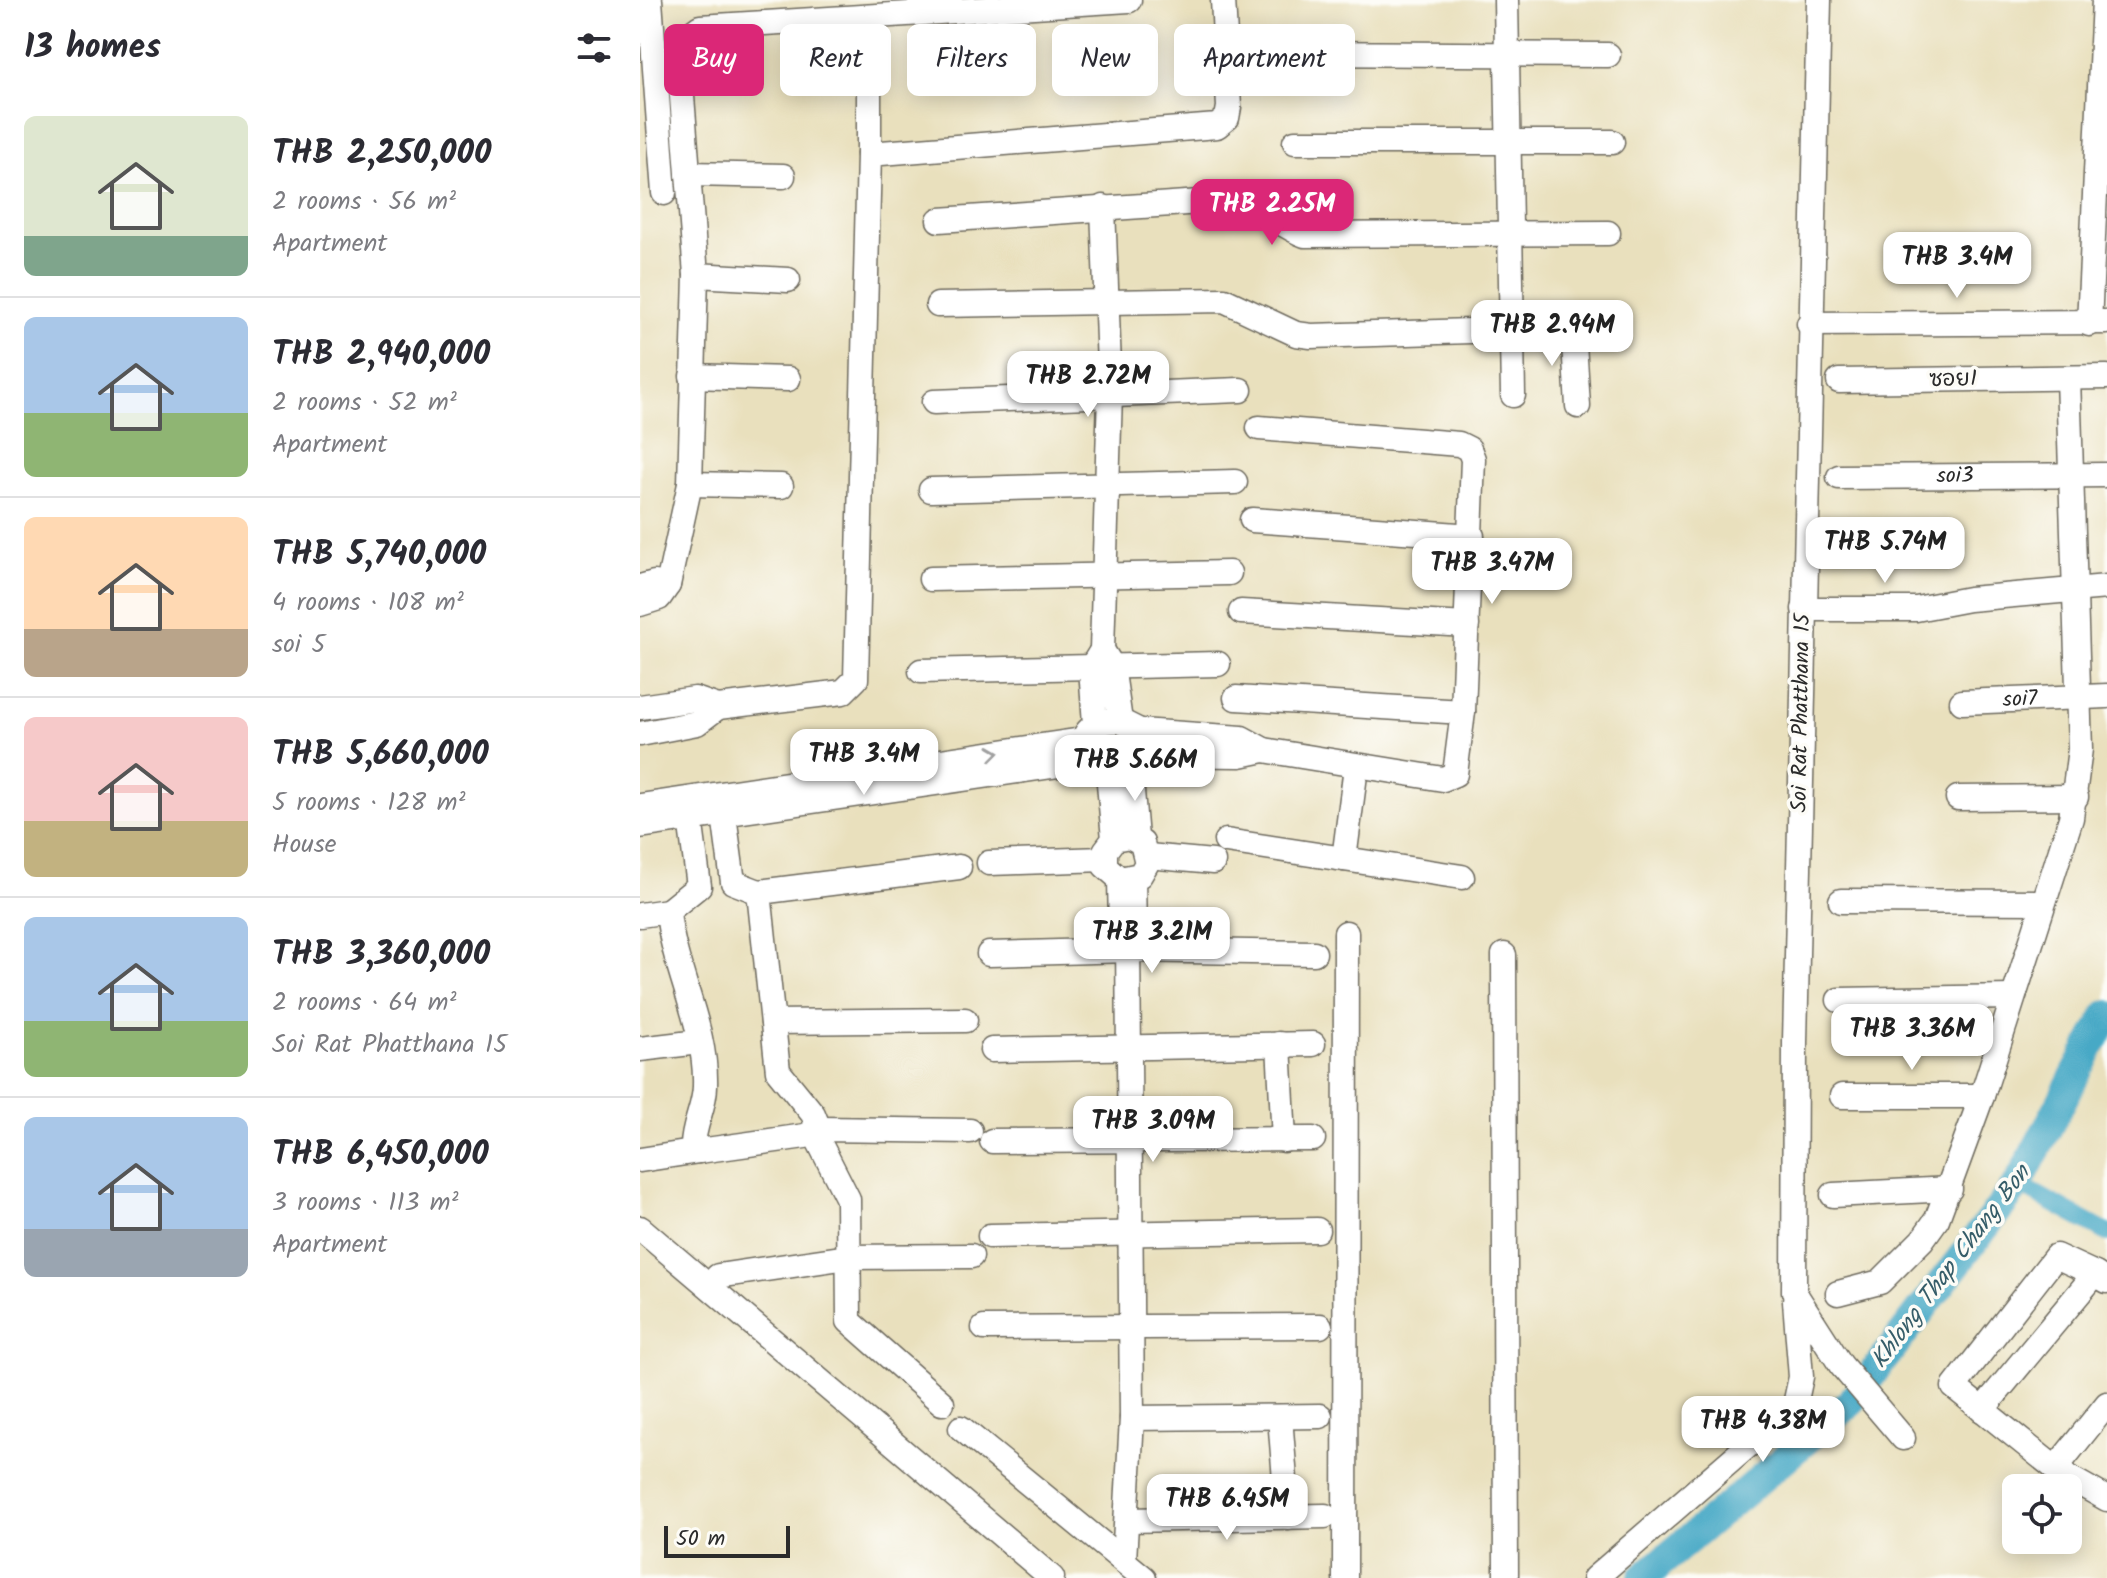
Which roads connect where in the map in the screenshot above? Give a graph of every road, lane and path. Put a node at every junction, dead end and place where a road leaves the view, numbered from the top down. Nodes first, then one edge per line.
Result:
1 (650, 0) edge
2 (1129, 0) edge
3 (1223, 0) edge
4 (1506, 0) edge
5 (1819, 0) edge
6 (2104, 0) edge
7 (900, 7) edge
8 (1355, 53) edge
9 (1507, 54) junction
10 (1608, 55) dead end
11 (869, 96) edge
12 (1295, 142) dead end
13 (1509, 142) junction
14 (1612, 142) dead end
15 (869, 154) junction
16 (688, 174) junction
17 (783, 176) dead end
18 (664, 193) dead end
19 (1103, 207) junction
20 (939, 220) dead end
21 (1608, 233) dead end
22 (1511, 234) junction
23 (696, 275) junction
24 (788, 280) dead end
25 (1106, 299) junction
26 (938, 305) dead end
27 (2098, 323) edge
28 (1809, 324) junction
29 (1602, 327) dead end
30 (1573, 328) junction
31 (1513, 330) junction
32 (692, 376) junction
33 (2107, 377) edge
34 (2068, 378) junction
35 (788, 379) dead end
36 (1839, 381) dead end
37 (1240, 390) dead end
38 (1110, 394) junction
39 (1513, 395) dead end
40 (934, 402) dead end
41 (1578, 406) dead end
42 (1259, 428) dead end
43 (2107, 475) edge
44 (2071, 476) junction
45 (1839, 477) dead end
46 (1235, 482) dead end
47 (690, 484) junction
48 (781, 486) dead end
49 (1106, 486) junction
50 (931, 490) dead end
51 (1252, 520) dead end
52 (1472, 536) junction
53 (1229, 573) dead end
54 (1104, 575) junction
55 (931, 579) dead end
56 (668, 585) junction
57 (640, 587) edge
58 (2107, 587) edge
59 (2075, 588) junction
60 (1804, 602) junction
61 (640, 604) edge
62 (1241, 612) dead end
63 (1467, 625) junction
64 (1102, 661) junction
65 (1218, 664) dead end
66 (921, 671) dead end
67 (2107, 696) edge
68 (2078, 697) junction
69 (1236, 698) dead end
70 (1962, 702) dead end
71 (640, 707) edge
72 (718, 707) junction
73 (1463, 712) junction
74 (640, 734) edge
75 (1113, 746) junction
76 (1356, 767) junction
77 (2076, 797) junction
78 (1958, 798) dead end
79 (640, 806) edge
80 (709, 811) junction
81 (640, 826) edge
82 (1226, 841) dead end
83 (1126, 848) junction
84 (1344, 859) junction
85 (1213, 862) dead end
86 (989, 863) dead end
87 (959, 867) dead end
88 (1462, 877) dead end
89 (1126, 879) junction
90 (733, 882) junction
91 (699, 886) junction
92 (759, 892) junction
93 (1841, 901) dead end
94 (2042, 902) junction
95 (668, 911) junction
96 (640, 915) edge
97 (1346, 933) dead end
98 (1128, 944) junction
99 (1314, 953) dead end
100 (989, 954) dead end
101 (1504, 955) dead end
102 (2012, 997) junction
103 (1839, 1000) dead end
104 (965, 1020) dead end
105 (773, 1022) junction
106 (699, 1042) junction
107 (1279, 1044) junction
108 (1313, 1044) dead end
109 (1129, 1047) junction
110 (640, 1049) edge
111 (992, 1050) dead end
112 (1842, 1096) dead end
113 (1982, 1096) junction
114 (817, 1131) junction
115 (1313, 1139) dead end
116 (1129, 1140) junction
117 (1284, 1140) junction
118 (699, 1151) junction
119 (640, 1160) edge
120 (1950, 1189) junction
121 (1833, 1195) dead end
122 (640, 1228) edge
123 (1317, 1230) dead end
124 (1130, 1233) junction
125 (990, 1236) dead end
126 (971, 1256) dead end
127 (848, 1257) junction
128 (718, 1276) dead end
129 (2101, 1278) edge
130 (1794, 1292) junction
131 (1838, 1293) dead end
132 (1320, 1326) dead end
133 (1131, 1327) junction
134 (984, 1328) dead end
135 (942, 1403) dead end
136 (2107, 1404) edge
137 (1982, 1410) junction
138 (1320, 1416) dead end
139 (1280, 1417) junction
140 (1132, 1418) junction
141 (961, 1428) dead end
142 (1903, 1438) dead end
143 (2055, 1469) junction
144 (2107, 1499) edge
145 (1325, 1516) dead end
146 (1288, 1517) junction
147 (1129, 1520) junction
148 (1124, 1560) junction
149 (1052, 1578) edge
150 (1144, 1578) edge
151 (1345, 1578) edge
152 (1506, 1578) edge
153 (1595, 1578) edge

1 - 18 street
2 - 7 street
3 - 15 street
4 - 9 street
5 - 28 street, Soi Rat Phatthana 15
6 - 27 street
7 - 16 street
8 - 9 street
9 - 10 street
9 - 13 street
11 - 15 street
12 - 13 street
13 - 14 street
13 - 22 street
15 - 72 street
16 - 17 street
16 - 23 street
19 - 20 street
19 - 22 street
19 - 25 street
21 - 22 street
22 - 31 street
23 - 24 street
23 - 32 street
25 - 26 street
25 - 31 street
25 - 38 street
27 - 28 street
28 - 60 street, Soi Rat Phatthana 15
29 - 30 street
30 - 31 street
30 - 41 street
31 - 39 street
32 - 35 street
32 - 47 street
33 - 34 street, ซอย1
34 - 36 street, ซอย1
34 - 44 street
37 - 38 street
38 - 40 street
38 - 49 street
42 - 52 street
43 - 44 street, soi3
44 - 45 street, soi3
44 - 59 street
46 - 49 street
47 - 48 street
47 - 56 street
49 - 50 street
49 - 54 street
51 - 52 street
52 - 63 street
53 - 54 street
54 - 55 street
54 - 64 street
56 - 57 street
56 - 61 street
58 - 59 street
59 - 60 street
59 - 68 street
60 - 130 street, Soi Rat Phatthana 15
62 - 63 street
63 - 73 street
64 - 65 street
64 - 66 street
64 - 75 street
67 - 68 street, soi7
68 - 70 street, soi7
68 - 77 street
69 - 73 street
71 - 72 street
72 - 74 street
73 - 76 street
75 - 76 street
75 - 80 street
75 - 83 street
76 - 84 street
77 - 78 street
77 - 94 street
79 - 80 street
80 - 81 street
80 - 90 street
80 - 91 street
82 - 84 street
83 - 85 street
83 - 86 street
83 - 89 street
83 - 89 street
84 - 88 street
87 - 92 street
89 - 98 street
90 - 91 street
90 - 92 street
91 - 95 street
92 - 105 street
93 - 94 street
94 - 102 street
95 - 96 street
95 - 106 street
97 - 151 street
98 - 99 street
98 - 100 street
98 - 109 street
101 - 152 street
102 - 103 street
102 - 113 street
104 - 105 street
105 - 114 street
106 - 110 street
106 - 118 street
107 - 108 street
107 - 109 street
107 - 117 street
109 - 111 street
109 - 116 street
112 - 113 street
113 - 120 street
114 - 116 street
114 - 118 street
114 - 127 street
115 - 117 street
116 - 117 street
116 - 124 street
118 - 119 street
120 - 121 street
120 - 131 street
122 - 149 street
123 - 124 street
124 - 125 street
124 - 133 street
126 - 127 street
127 - 128 street
127 - 135 street
129 - 137 street
129 - 137 street
130 - 142 street
130 - 153 street, Soi Rat Phatthana 15
132 - 133 street
133 - 134 street
133 - 140 street
136 - 143 street
137 - 143 street
138 - 139 street
139 - 140 street
139 - 146 street
140 - 147 street
141 - 148 street
143 - 144 street
145 - 146 street
146 - 147 street
147 - 148 street
148 - 150 street

